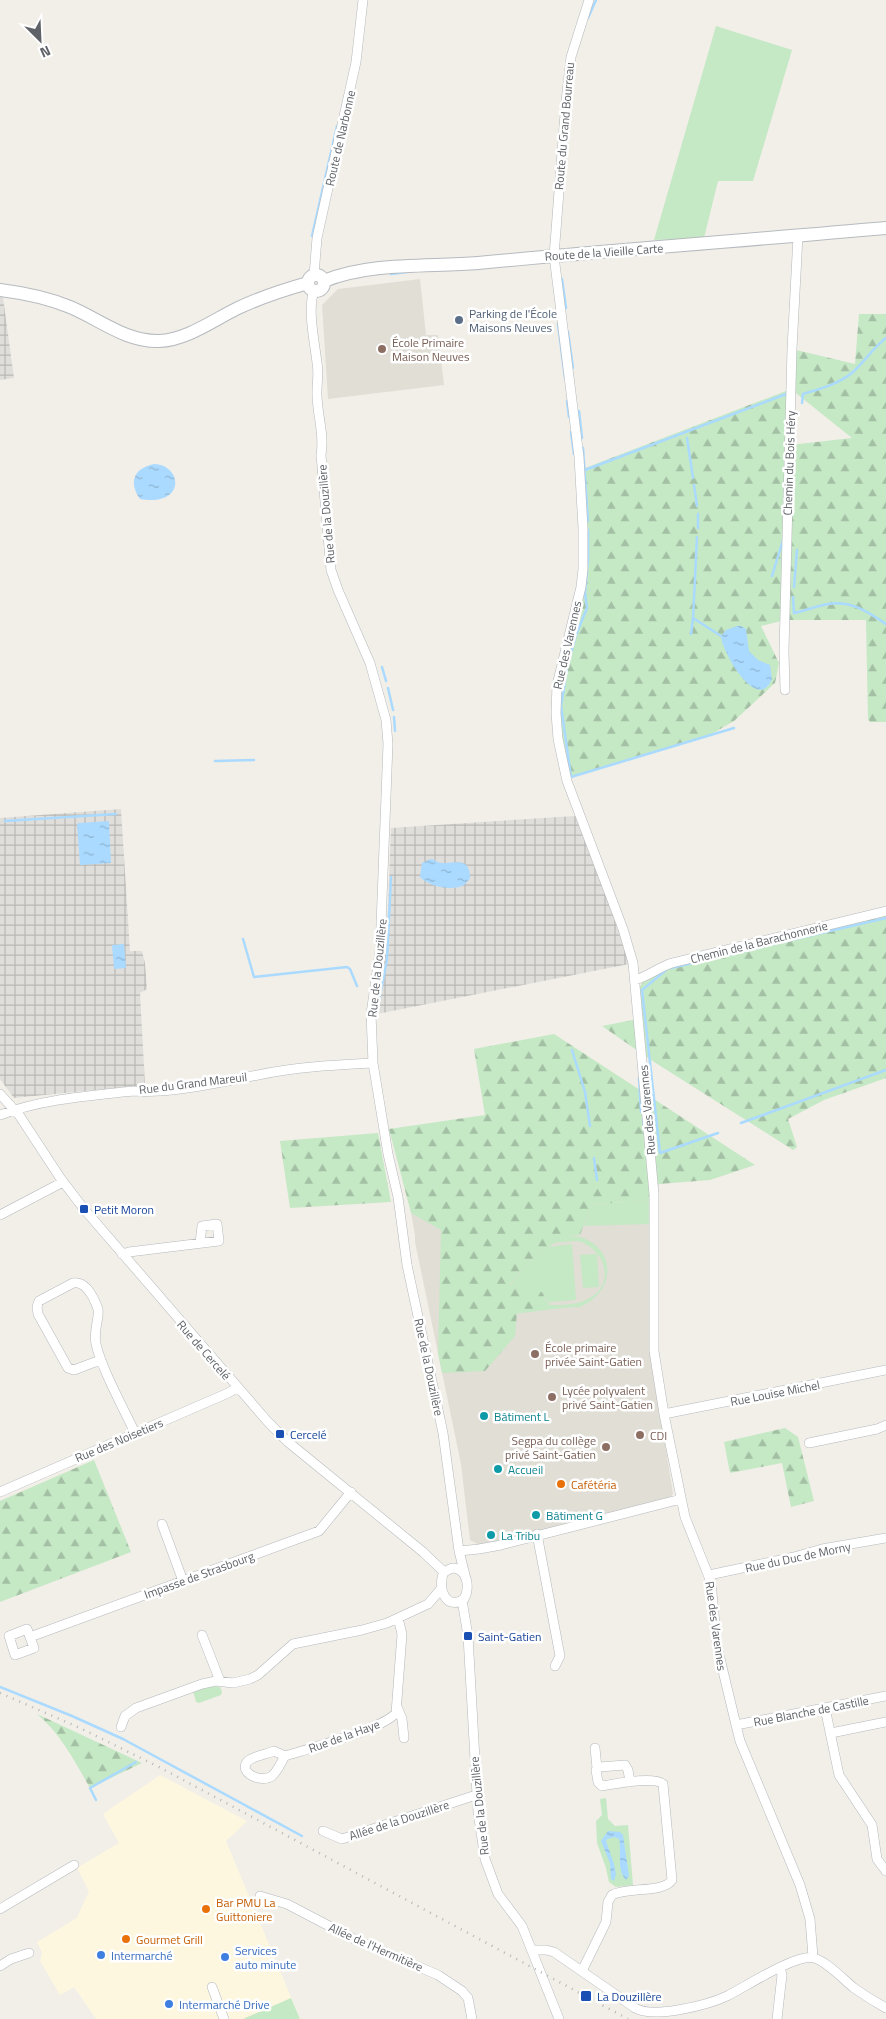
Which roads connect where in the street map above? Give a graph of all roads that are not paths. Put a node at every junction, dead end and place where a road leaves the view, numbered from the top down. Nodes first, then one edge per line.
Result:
1 (363, 0) edge
2 (589, 0) edge
3 (886, 228) edge
4 (798, 236) junction
5 (554, 256) junction
6 (315, 282) junction
7 (0, 290) edge
8 (785, 690) dead end
9 (886, 911) edge
10 (635, 980) junction
11 (373, 1063) junction
12 (0, 1094) edge
13 (13, 1109) junction
14 (0, 1115) edge
15 (63, 1182) junction
16 (0, 1215) edge
17 (200, 1243) dead end
18 (122, 1254) junction
19 (102, 1362) junction
20 (886, 1370) edge
21 (237, 1388) junction
22 (664, 1414) junction
23 (886, 1424) edge
24 (135, 1433) junction
25 (809, 1443) dead end
26 (1, 1490) edge
27 (351, 1492) junction
28 (681, 1499) junction
29 (162, 1524) dead end
30 (537, 1534) junction
31 (886, 1538) edge
32 (460, 1551) junction
33 (456, 1568) junction
34 (444, 1572) junction
35 (709, 1575) junction
36 (466, 1579) junction
37 (183, 1581) junction
38 (442, 1589) junction
39 (462, 1600) junction
40 (449, 1601) junction
41 (428, 1604) junction
42 (398, 1618) junction
43 (465, 1620) junction
44 (202, 1635) dead end
45 (30, 1637) dead end
46 (555, 1666) dead end
47 (220, 1681) junction
48 (886, 1696) edge
49 (826, 1708) junction
50 (398, 1709) junction
51 (886, 1722) edge
52 (736, 1725) junction
53 (121, 1728) dead end
54 (830, 1733) junction
55 (404, 1738) dead end
56 (595, 1748) dead end
57 (285, 1756) dead end
58 (597, 1768) junction
59 (630, 1782) junction
60 (476, 1795) junction
61 (323, 1831) dead end
62 (74, 1865) dead end
63 (886, 1871) edge
64 (260, 1896) dead end
65 (0, 1909) edge
66 (532, 1950) junction
67 (29, 1953) dead end
68 (813, 1957) junction
69 (0, 1966) edge
70 (780, 1968) junction
71 (582, 1971) junction
72 (212, 1987) dead end
73 (553, 2006) junction
74 (886, 2008) edge
75 (224, 2019) edge
76 (472, 2019) edge
77 (560, 2019) edge
78 (564, 2019) edge
79 (777, 2019) edge

1 - 6 street, Route de Narbonne
2 - 5 street, Route du Grand Bourreau
3 - 4 street, Route de la Vieille Carte
4 - 5 street, Route de la Vieille Carte
4 - 8 street, Chemin du Bois Héry
5 - 6 street, Route de la Vieille Carte
5 - 10 street, Rue des Varennes
6 - 7 street, Route de la Vieille Carte
6 - 11 street, Rue de la Douzillère
9 - 10 street, Chemin de la Barachonnerie
10 - 22 street, Rue des Varennes
11 - 13 street, Rue du Grand Mareuil
11 - 32 street, Rue de la Douzillère
12 - 13 street, Rue de Cercelé
13 - 14 street, Rue du Grand Mareuil
13 - 15 street, Rue de Cercelé
15 - 16 street
15 - 18 street, Rue de Cercelé
17 - 18 street
18 - 21 street, Rue de Cercelé
19 - 19 street
19 - 24 street
20 - 22 street, Rue Louise Michel
21 - 24 street, Rue des Noisetiers
21 - 27 street, Rue de Cercelé
22 - 28 street, Rue des Varennes
23 - 25 street
24 - 26 street, Rue des Noisetiers
27 - 34 street, Rue de Cercelé
27 - 37 street, Impasse de Strasbourg
28 - 30 street
28 - 35 street, Rue des Varennes
29 - 37 street
30 - 32 street
30 - 46 street
31 - 35 street, Rue du Duc de Morny
32 - 33 street, Rue de la Douzillère
32 - 36 street, Rue de la Douzillère
33 - 34 street
33 - 36 street
34 - 38 street
35 - 52 street, Rue des Varennes
36 - 39 street
37 - 45 street, Impasse de Strasbourg
38 - 40 street
38 - 41 street
39 - 40 street
39 - 43 street, Rue de la Douzillère
40 - 41 street
40 - 43 street
41 - 42 street
42 - 47 street
42 - 50 street
43 - 60 street, Rue de la Douzillère
44 - 47 street
47 - 53 street
48 - 49 street, Rue Blanche de Castille
49 - 52 street, Rue Blanche de Castille
49 - 54 street
50 - 55 street
50 - 57 street, Rue de la Haye
51 - 54 street, Rue Blanche de Castille
52 - 68 street, Rue des Varennes
54 - 63 street
56 - 58 street
58 - 59 street
58 - 59 street
59 - 71 street
60 - 61 street, Allée de la Douzillère
60 - 66 street, Rue de la Douzillère
62 - 65 street
64 - 76 street, Allée de l'Hermitière
66 - 71 street
66 - 73 street, Rue de la Douzillère
67 - 69 street
68 - 70 street
68 - 74 street
70 - 71 street
70 - 79 street
72 - 75 street
73 - 77 street, Rue de la Douzillère
73 - 78 street, Rue de la Douzillère

